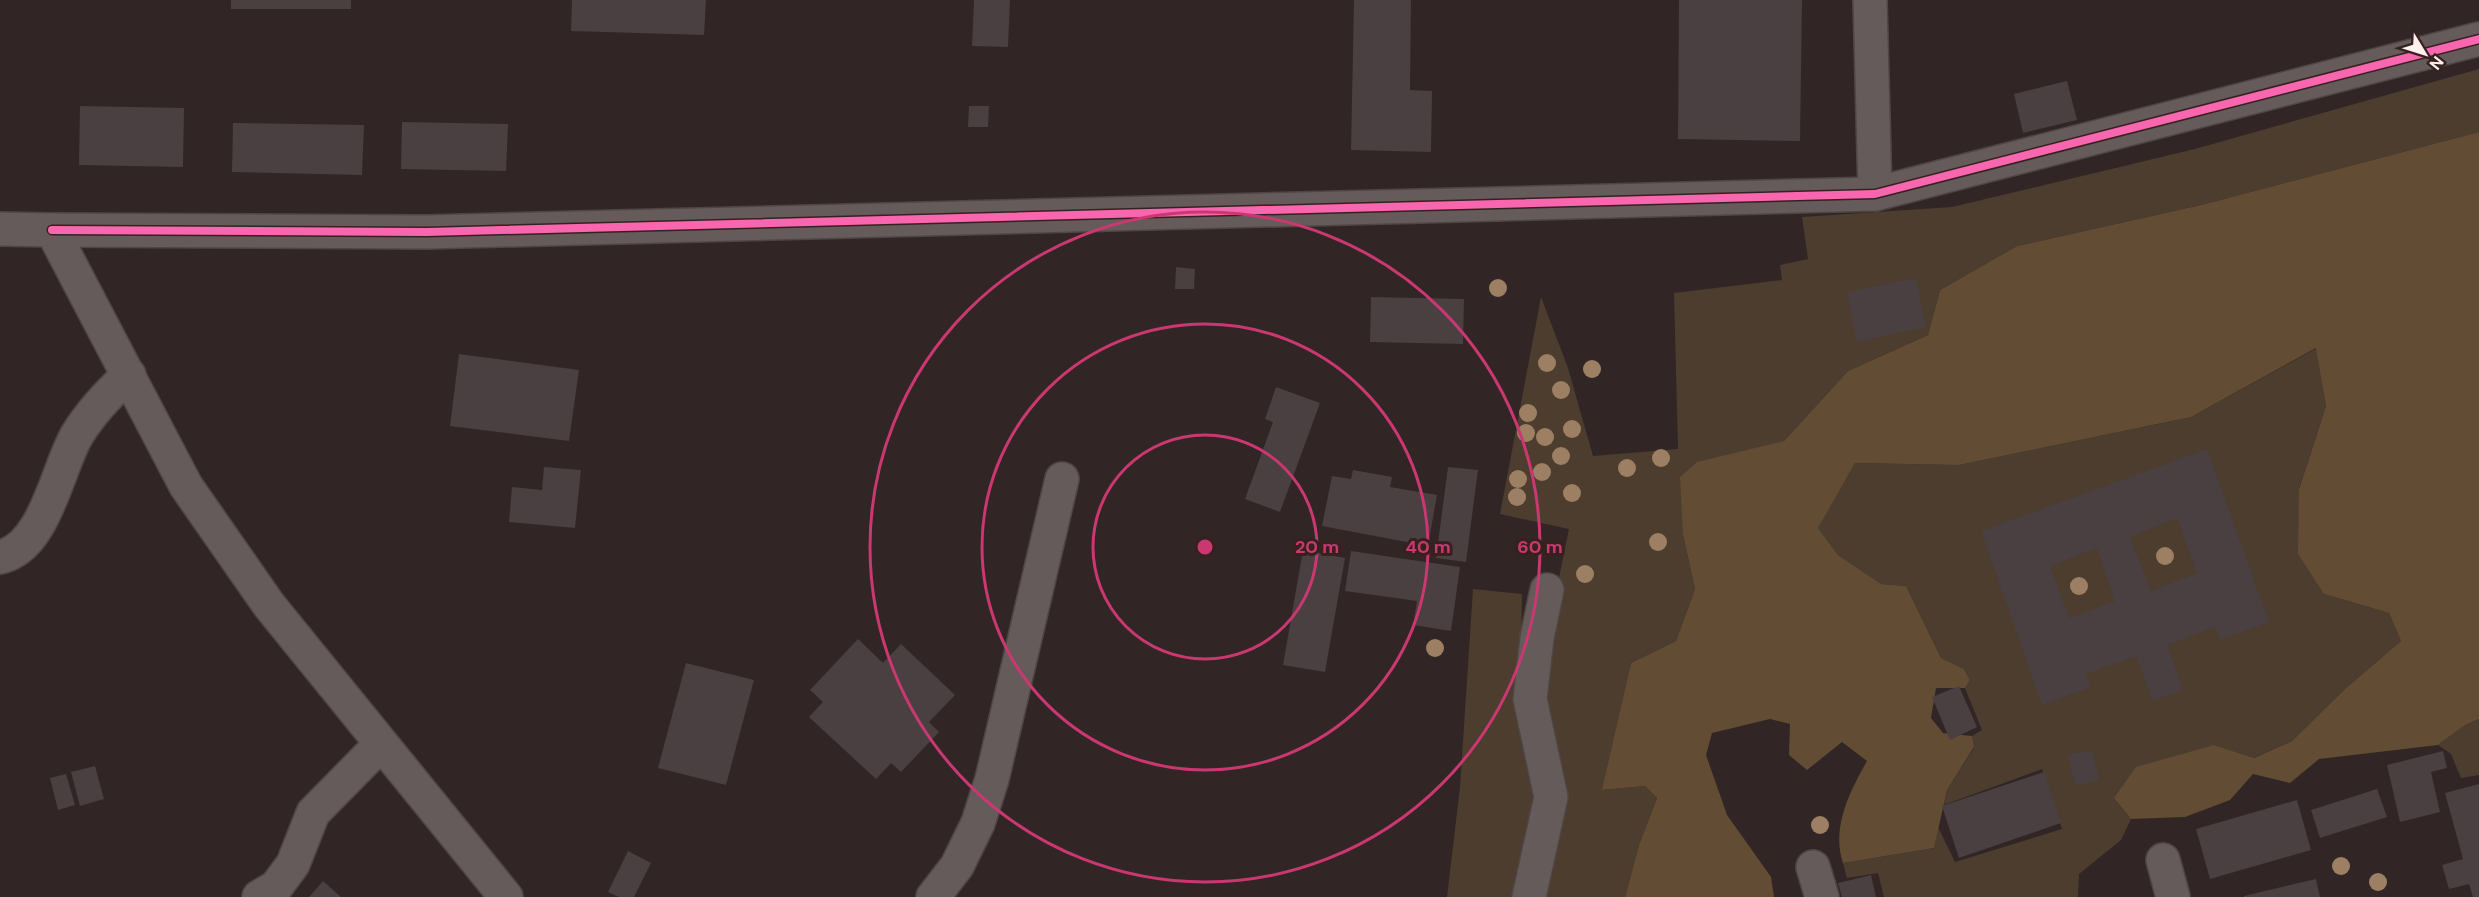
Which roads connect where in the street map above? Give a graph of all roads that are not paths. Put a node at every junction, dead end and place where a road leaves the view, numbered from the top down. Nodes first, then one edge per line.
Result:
1 (1870, 0) edge
2 (2479, 39) edge
3 (1875, 194) junction
4 (0, 229) edge
5 (52, 230) junction
6 (129, 375) junction
7 (1062, 479) dead end
8 (0, 557) edge
9 (1547, 590) dead end
10 (381, 744) junction
11 (2163, 860) dead end
12 (510, 894) edge
13 (259, 897) edge
14 (933, 897) edge
15 (1529, 897) edge
16 (2174, 897) edge

1 - 3 street
2 - 3 street
3 - 5 street
4 - 5 street
5 - 6 street
6 - 8 street
6 - 10 street
7 - 14 street
9 - 15 street
10 - 12 street
10 - 13 street
11 - 16 street

